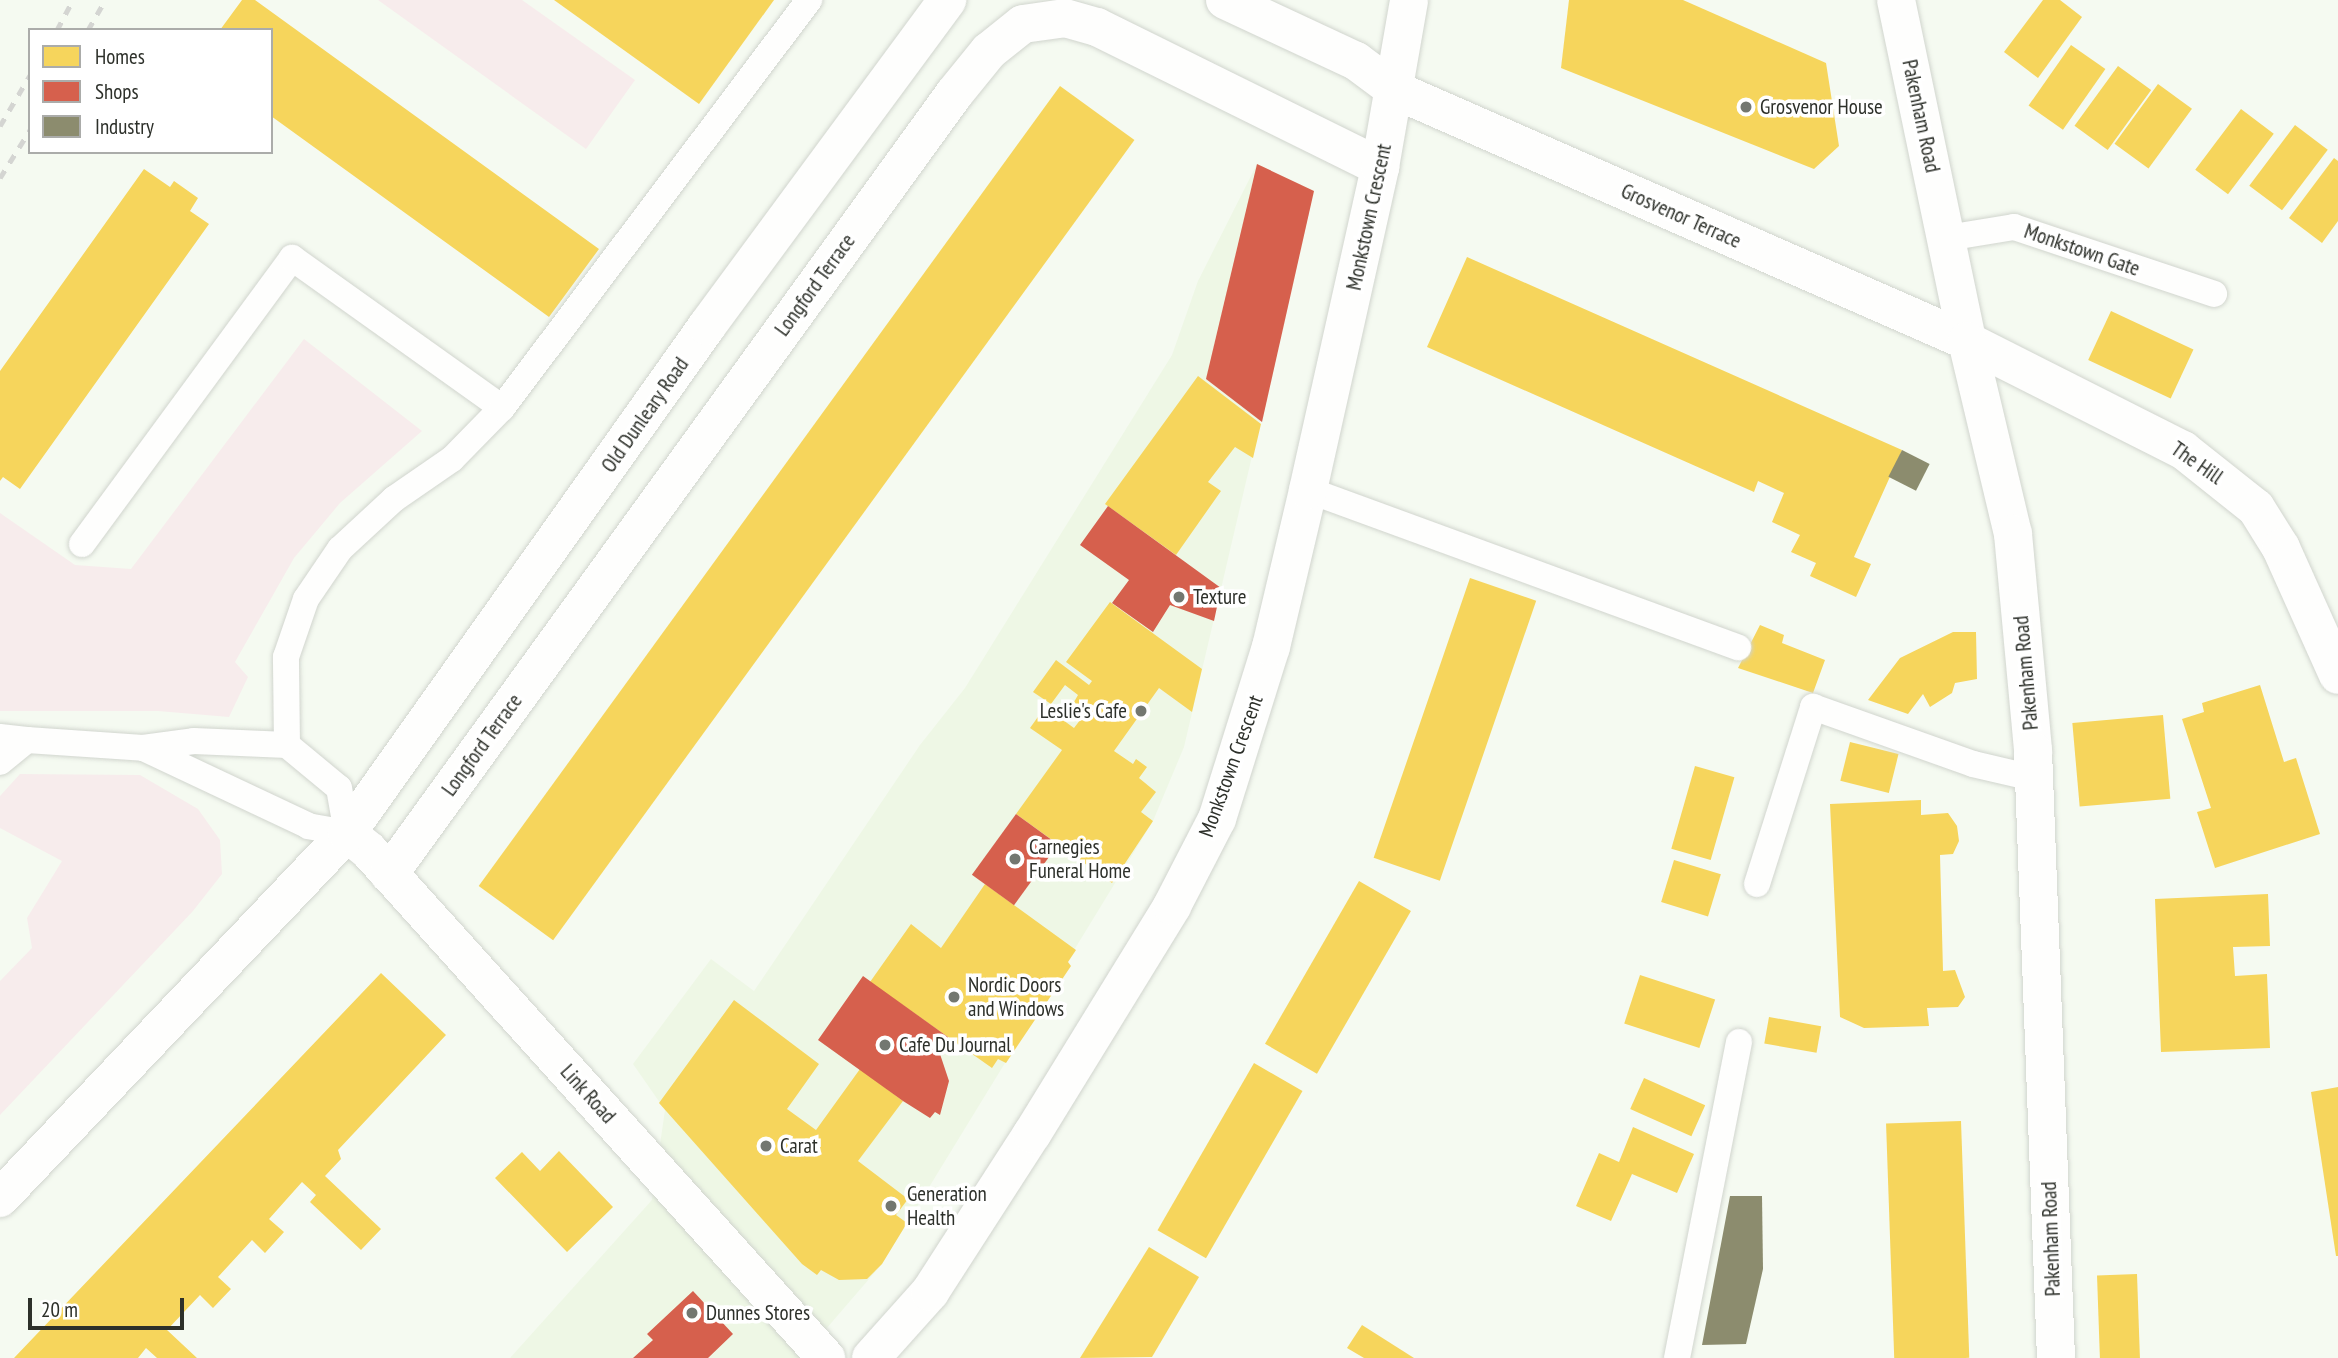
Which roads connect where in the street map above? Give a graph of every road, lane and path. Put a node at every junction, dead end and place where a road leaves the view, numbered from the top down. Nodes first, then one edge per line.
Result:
1 (809, 0) edge
2 (947, 0) edge
3 (1224, 0) edge
4 (1409, 0) edge
5 (1896, 0) edge
6 (1395, 90) junction
7 (1380, 167) junction
8 (1947, 238) junction
9 (2214, 294) dead end
10 (1967, 341) junction
11 (502, 408) junction
12 (1308, 490) junction
13 (82, 544) dead end
14 (1738, 647) dead end
15 (2338, 675) edge
16 (0, 737) edge
17 (27, 740) junction
18 (287, 745) junction
19 (143, 748) junction
20 (0, 762) edge
21 (2033, 778) junction
22 (347, 832) junction
23 (389, 874) junction
24 (1757, 884) dead end
25 (1740, 1042) dead end
26 (0, 1198) edge
27 (826, 1358) edge
28 (872, 1358) edge
29 (1677, 1358) edge
30 (2056, 1358) edge

1 - 11 lane
2 - 22 main road, Old Dunleary Road
3 - 6 main road, Grosvenor Terrace
4 - 6 main road, Monkstown Crescent
5 - 8 main road, Pakenham Road
6 - 7 main road, Monkstown Crescent
6 - 10 main road, Grosvenor Terrace
7 - 12 main road, Monkstown Crescent
7 - 23 main road, Longford Terrace
8 - 9 lane, Monkstown Gate
8 - 10 main road, Pakenham Road
10 - 15 main road, The Hill
10 - 21 main road, Pakenham Road
11 - 13 lane
11 - 18 lane
12 - 14 lane
12 - 28 main road, Monkstown Crescent
16 - 17 lane
17 - 19 lane
17 - 20 lane
18 - 19 lane
18 - 22 lane
19 - 22 lane
21 - 24 lane
21 - 30 main road, Pakenham Road
22 - 23 main road, Link Road
22 - 26 main road
23 - 27 main road, Link Road
25 - 29 lane

